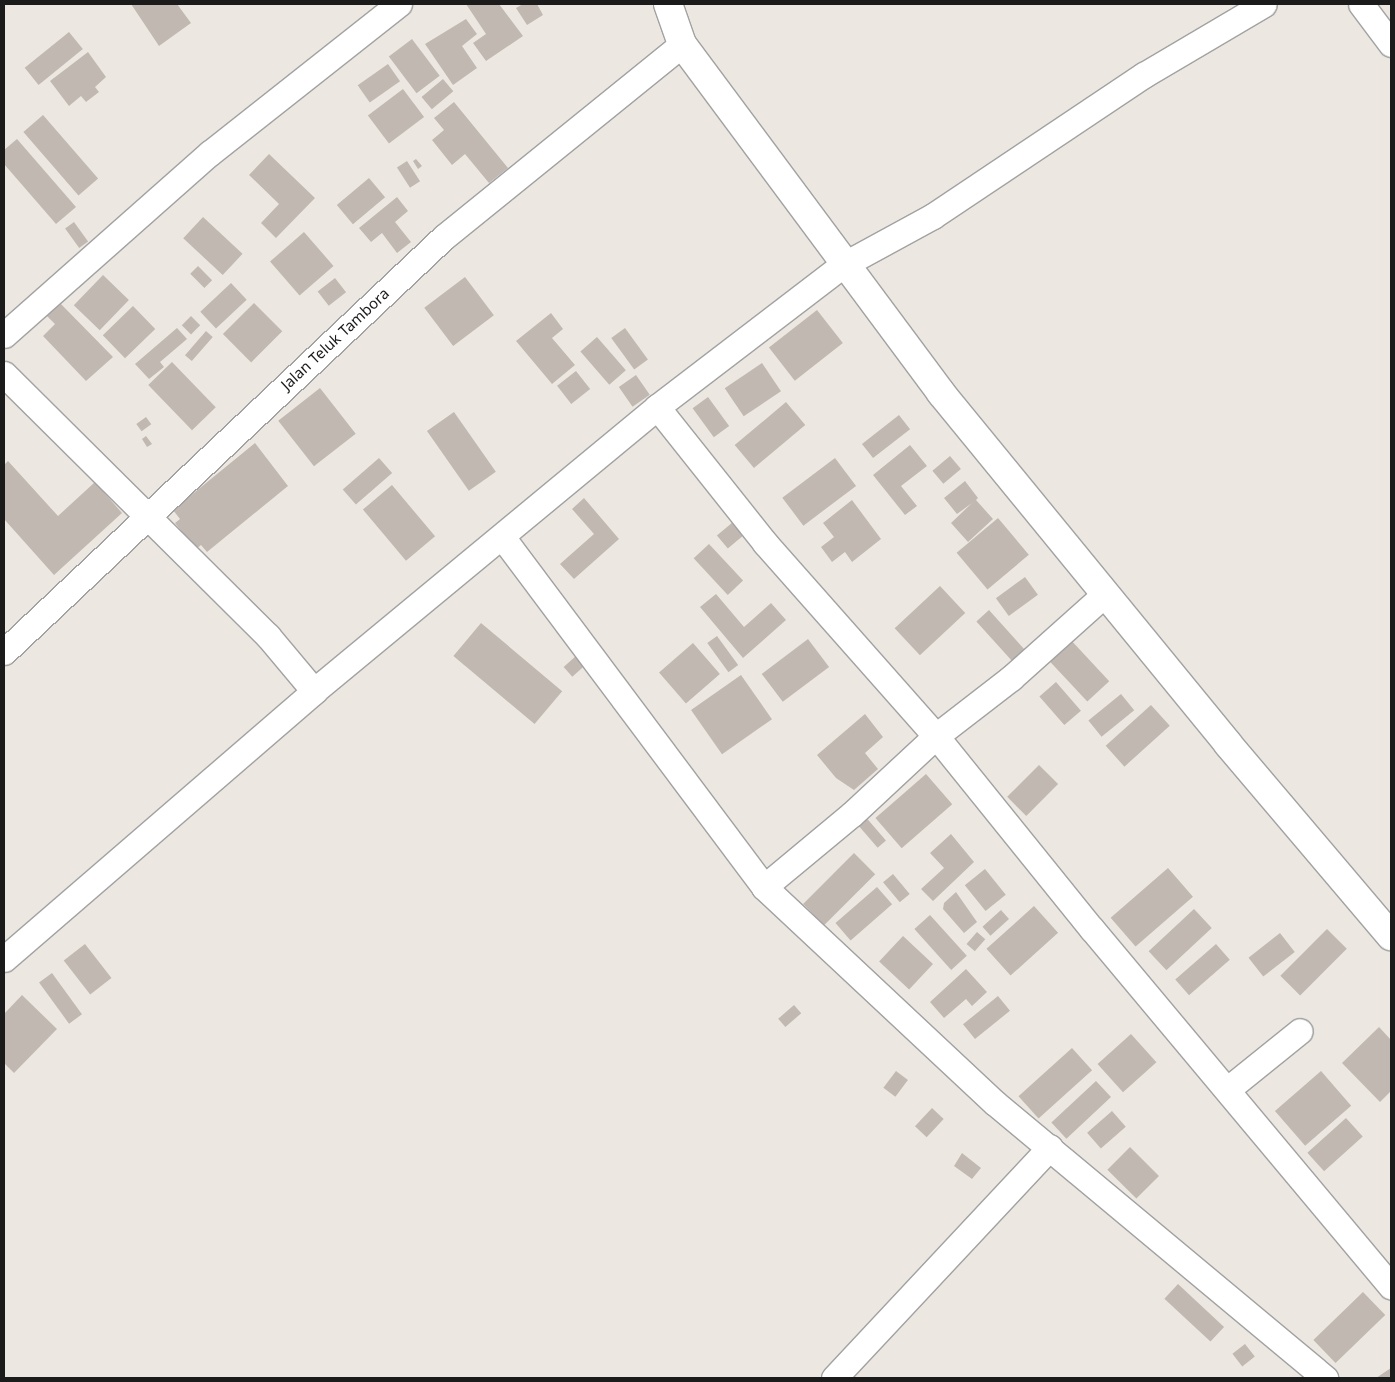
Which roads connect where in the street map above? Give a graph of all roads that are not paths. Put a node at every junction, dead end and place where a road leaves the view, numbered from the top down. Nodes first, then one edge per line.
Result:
1 (399, 4) edge
2 (668, 4) edge
3 (1264, 4) edge
4 (1361, 4) edge
5 (682, 44) junction
6 (1391, 44) edge
7 (843, 265) junction
8 (4, 335) edge
9 (4, 374) edge
10 (657, 407) junction
11 (147, 516) junction
12 (503, 538) junction
13 (1106, 593) junction
14 (4, 652) edge
15 (314, 691) junction
16 (936, 736) junction
17 (764, 887) junction
18 (1391, 936) edge
19 (4, 959) edge
20 (1300, 1031) dead end
21 (1228, 1089) junction
22 (1050, 1147) junction
23 (1391, 1286) edge
24 (834, 1378) edge
25 (1325, 1378) edge

1 - 8 street
2 - 5 street
3 - 7 street
4 - 6 street
5 - 7 street
5 - 11 street, Jalan Teluk Tambora
7 - 10 street
7 - 13 street
9 - 11 street
10 - 12 street
10 - 16 street
11 - 14 street, Jalan Teluk Tambora
11 - 15 street
12 - 15 street
12 - 17 street
13 - 16 street
13 - 18 street
15 - 19 street
16 - 17 street
16 - 21 street
17 - 22 street
20 - 21 street
21 - 23 street
22 - 24 street
22 - 25 street

